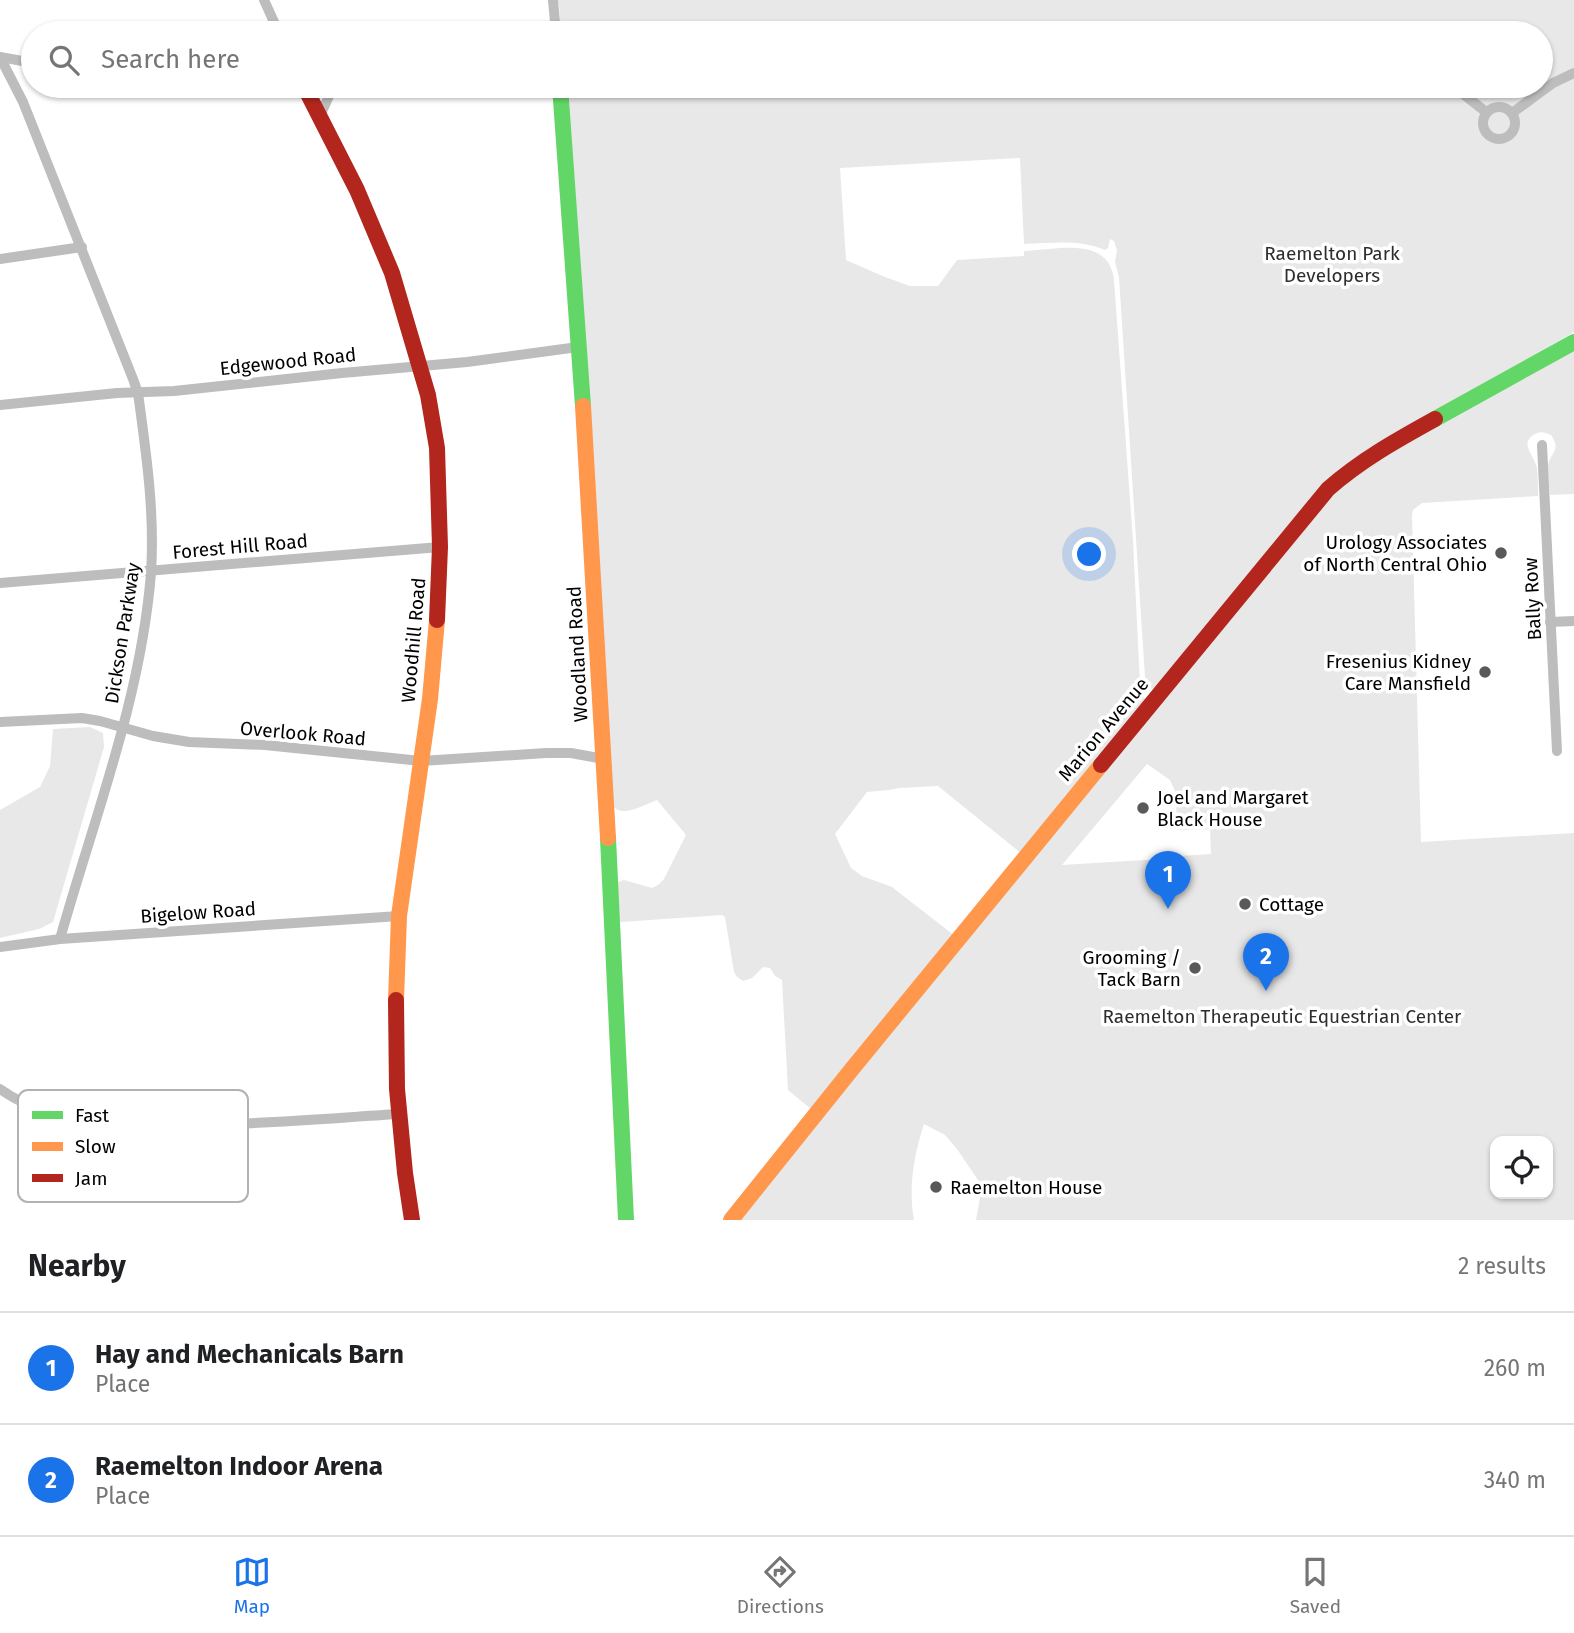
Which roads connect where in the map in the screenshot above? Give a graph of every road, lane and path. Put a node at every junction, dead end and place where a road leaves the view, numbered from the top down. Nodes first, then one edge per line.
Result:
1 (264, 0) edge
2 (553, 0) edge
3 (274, 21) edge
4 (555, 21) edge
5 (0, 57) edge
6 (21, 61) edge
7 (1574, 73) edge
8 (1553, 83) edge
9 (310, 98) edge
10 (328, 98) edge
11 (561, 98) edge
12 (1468, 98) edge
13 (1532, 98) edge
14 (1486, 112) junction
15 (1512, 113) junction
16 (320, 116) junction
17 (82, 247) junction
18 (0, 259) edge
19 (1574, 342) edge
20 (578, 347) junction
21 (420, 366) junction
22 (138, 393) junction
23 (0, 405) edge
24 (1542, 445) dead end
25 (440, 547) junction
26 (151, 570) junction
27 (0, 583) edge
28 (1574, 621) edge
29 (1550, 622) junction
30 (0, 722) edge
31 (124, 729) junction
32 (1557, 751) dead end
33 (604, 759) junction
34 (421, 761) junction
35 (399, 916) junction
36 (60, 939) junction
37 (0, 947) edge
38 (0, 1089) edge
39 (18, 1099) edge
40 (398, 1114) junction
41 (248, 1123) edge
42 (412, 1220) edge
43 (626, 1220) edge
44 (731, 1220) edge

1 - 3 street
2 - 4 street
5 - 6 street
5 - 17 street, Dickson Parkway
7 - 8 street
9 - 16 street, Woodhill Road
10 - 16 street
11 - 20 street, Woodland Road
12 - 14 street
13 - 15 street
14 - 15 street
14 - 15 street
16 - 21 street, Woodhill Road
17 - 18 street
17 - 22 street, Dickson Parkway
19 - 44 street, Marion Avenue
20 - 21 street, Edgewood Road
20 - 33 street, Woodland Road
21 - 22 street, Edgewood Road
21 - 25 street, Woodhill Road
22 - 23 street, Edgewood Road
22 - 26 street, Dickson Parkway
24 - 29 street, Bally Row
25 - 26 street, Forest Hill Road
25 - 34 street, Woodhill Road
26 - 27 street, Forest Hill Road
26 - 31 street, Dickson Parkway
28 - 29 street
29 - 32 street, Bally Row
30 - 31 street, Overlook Road
31 - 34 street, Overlook Road
31 - 36 street, Dickson Parkway
33 - 34 street, Overlook Road
33 - 43 street, Woodland Road
34 - 35 street, Woodhill Road
35 - 36 street, Bigelow Road
35 - 40 street, Woodhill Road
36 - 37 street, Bigelow Road
38 - 39 street
40 - 41 street
40 - 42 street, Woodhill Road

